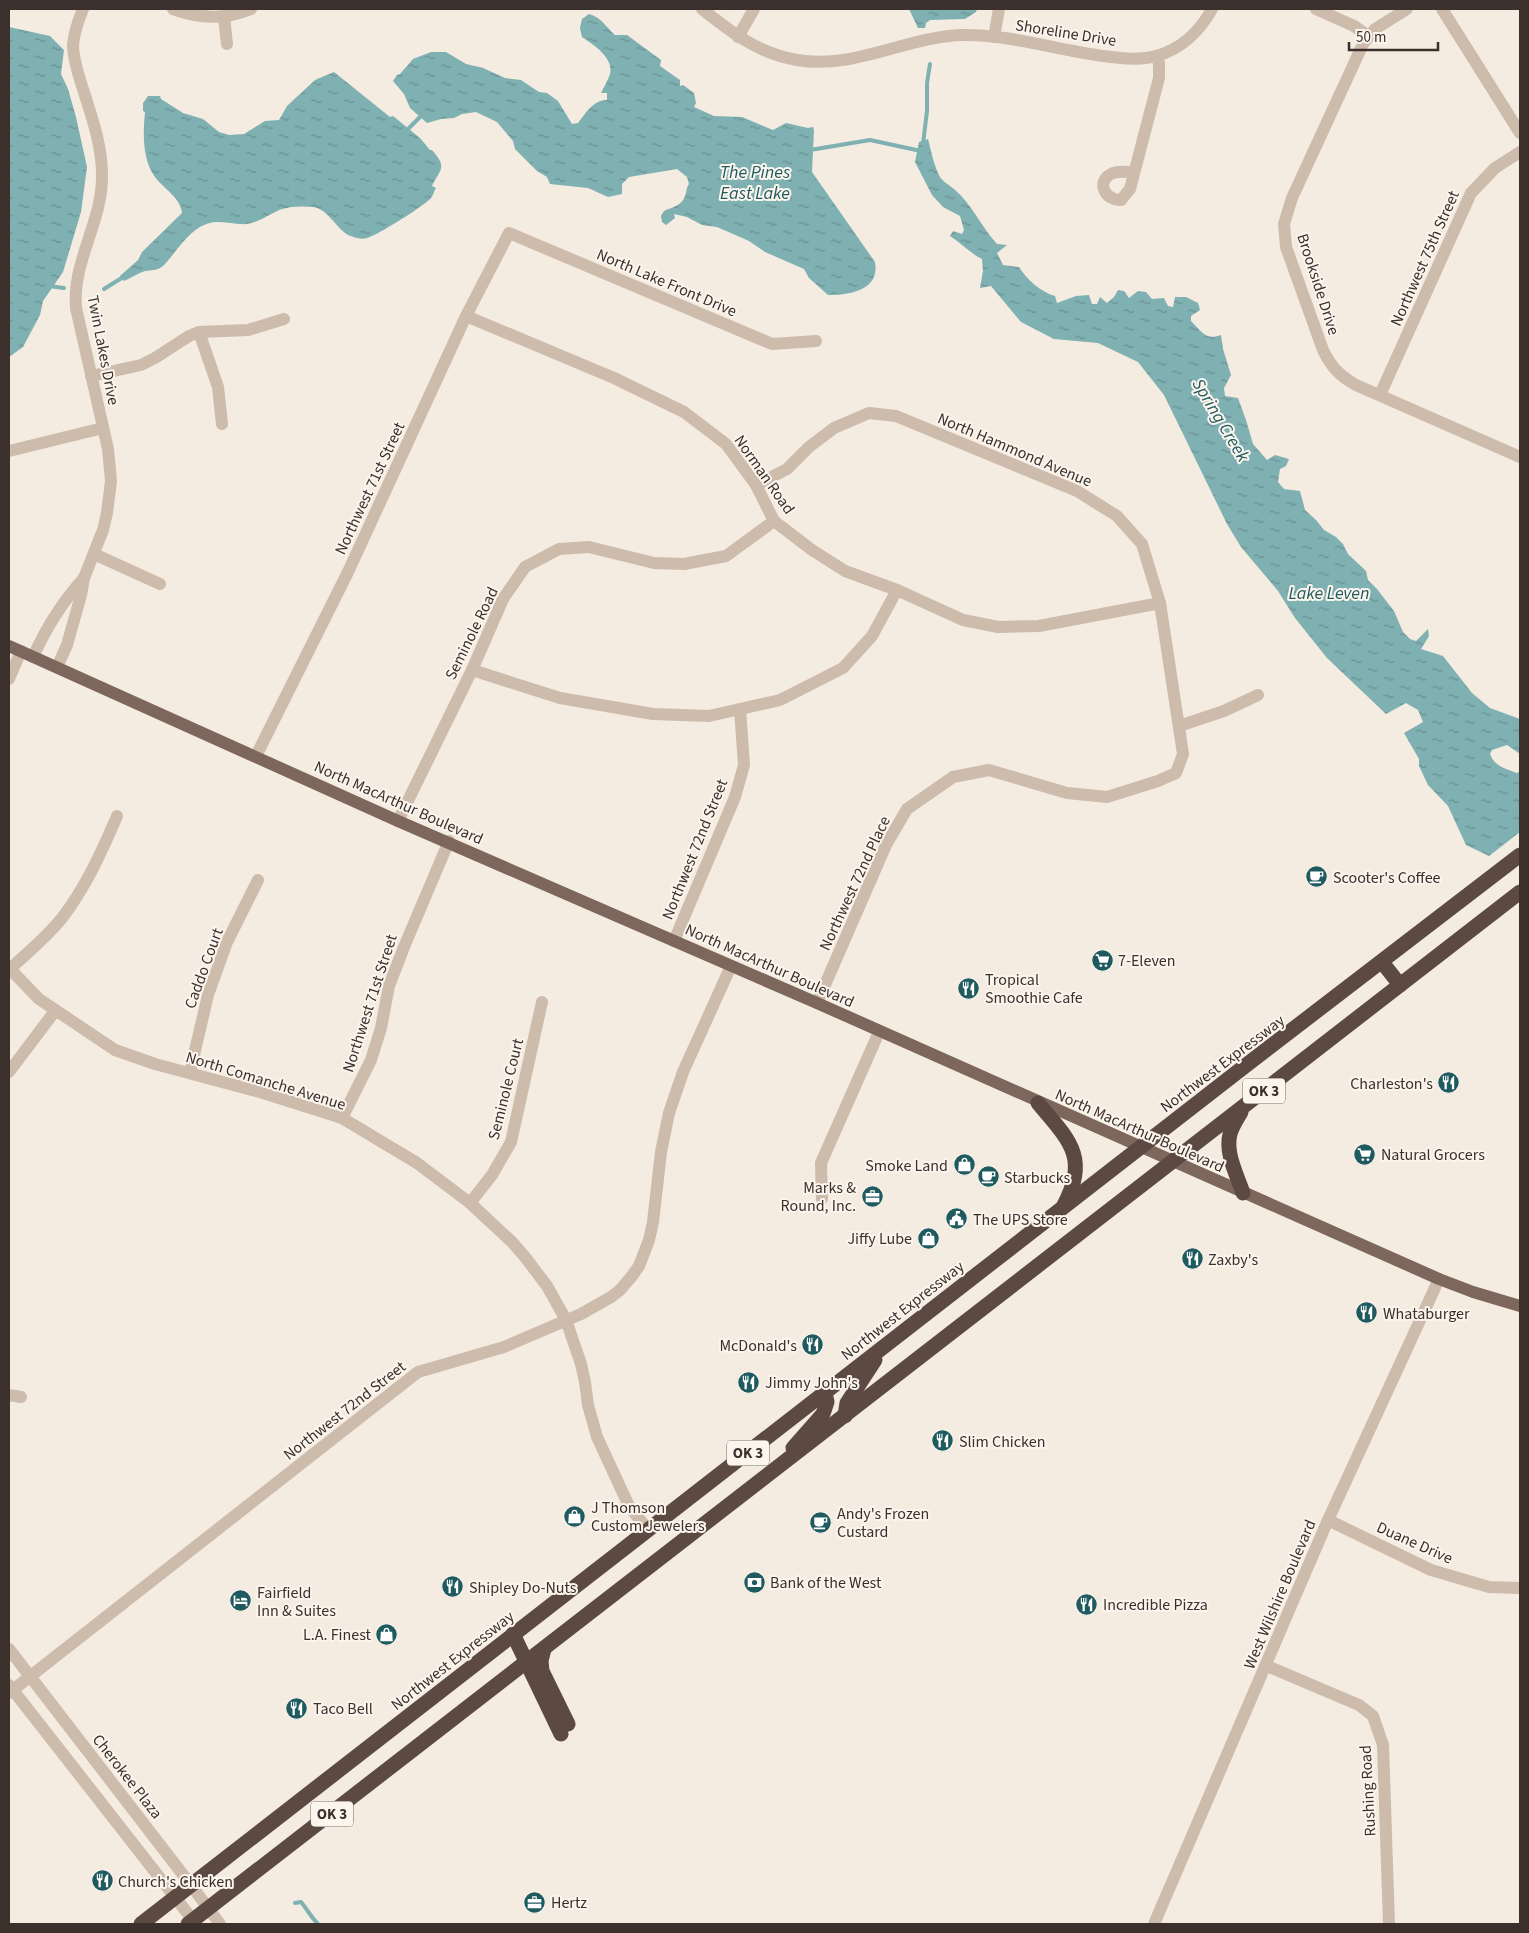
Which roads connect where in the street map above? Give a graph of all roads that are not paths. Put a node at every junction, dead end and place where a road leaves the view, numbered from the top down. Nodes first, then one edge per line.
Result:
1 (83, 9) edge
2 (173, 9) edge
3 (251, 9) edge
4 (702, 9) edge
5 (754, 9) edge
6 (999, 9) edge
7 (1212, 9) edge
8 (1316, 9) edge
9 (1407, 9) edge
10 (1442, 9) edge
11 (224, 17) junction
12 (1368, 36) junction
13 (738, 37) junction
14 (994, 37) junction
15 (228, 44) dead end
16 (1157, 56) junction
17 (1520, 133) edge
18 (1520, 152) edge
19 (1134, 172) dead end
20 (509, 233) joint
21 (466, 316) junction
22 (284, 319) dead end
23 (199, 332) junction
24 (816, 341) dead end
25 (91, 376) junction
26 (1380, 395) junction
27 (222, 424) dead end
28 (103, 428) junction
29 (9, 451) edge
30 (1520, 457) edge
31 (756, 485) junction
32 (774, 521) junction
33 (94, 554) junction
34 (84, 578) junction
35 (160, 584) dead end
36 (897, 590) junction
37 (1160, 603) junction
38 (9, 646) edge
39 (21, 651) junction
40 (33, 657) junction
41 (57, 667) junction
42 (472, 670) junction
43 (9, 679) edge
44 (1258, 695) dead end
45 (740, 709) junction
46 (1179, 726) junction
47 (256, 756) junction
48 (117, 816) dead end
49 (398, 820) junction
50 (449, 841) junction
51 (1520, 855) edge
52 (258, 880) dead end
53 (1520, 892) edge
54 (674, 940) junction
55 (1382, 962) junction
56 (730, 966) junction
57 (9, 969) edge
58 (1400, 985) junction
59 (542, 1002) dead end
60 (817, 1004) junction
61 (55, 1011) junction
62 (879, 1032) junction
63 (9, 1072) edge
64 (190, 1072) junction
65 (1038, 1103) junction
66 (1244, 1106) junction
67 (342, 1118) junction
68 (1141, 1148) junction
69 (1173, 1162) junction
70 (1243, 1193) junction
71 (822, 1199) dead end
72 (470, 1203) junction
73 (1060, 1210) junction
74 (1439, 1279) junction
75 (1520, 1306) edge
76 (566, 1320) junction
77 (884, 1346) junction
78 (825, 1393) junction
79 (846, 1416) junction
80 (778, 1467) junction
81 (1328, 1520) junction
82 (648, 1530) junction
83 (1520, 1588) edge
84 (512, 1634) junction
85 (544, 1649) junction
86 (9, 1650) edge
87 (526, 1663) junction
88 (1267, 1666) junction
89 (30, 1676) junction
90 (10, 1689) edge
91 (191, 1885) junction
92 (175, 1898) junction
93 (208, 1909) junction
94 (192, 1923) edge
95 (141, 1924) edge
96 (220, 1924) edge
97 (1154, 1924) edge
98 (1389, 1924) edge

1 - 25 street, Twin Lakes Drive
2 - 11 street
3 - 11 street
4 - 13 street, Shoreline Drive
5 - 13 street
6 - 14 street
7 - 16 street, Shoreline Drive
8 - 12 street
9 - 12 street, Brookside Drive
10 - 17 street
11 - 15 street
12 - 26 street, Brookside Drive
13 - 14 street, Shoreline Drive
14 - 16 street, Shoreline Drive
16 - 19 street
18 - 26 street, Northwest 75th Street
20 - 21 street, Northwest 71st Street
20 - 24 street, North Lake Front Drive
21 - 31 street, Norman Road
21 - 47 street, Northwest 71st Street
22 - 23 street
23 - 25 street
23 - 27 street
25 - 28 street, Twin Lakes Drive
26 - 30 street, Brookside Drive
28 - 29 street
28 - 33 street, Twin Lakes Drive
31 - 32 street, Norman Road
31 - 37 street, North Hammond Avenue
32 - 36 street, Norman Road
32 - 42 street, Seminole Road
33 - 34 street, Twin Lakes Drive
33 - 35 street
34 - 40 street
34 - 41 street, Twin Lakes Drive
36 - 37 street, Norman Road
36 - 45 street
37 - 46 street, North Hammond Avenue
38 - 39 main road, North MacArthur Boulevard
39 - 40 main road, North MacArthur Boulevard
39 - 43 street
40 - 41 main road, North MacArthur Boulevard
41 - 47 main road, North MacArthur Boulevard
42 - 45 street
42 - 49 street, Seminole Road
44 - 46 street
45 - 54 street, Northwest 72nd Street
46 - 60 street, Northwest 72nd Place
47 - 49 main road, North MacArthur Boulevard
48 - 57 street
49 - 50 main road, North MacArthur Boulevard
50 - 54 main road, North MacArthur Boulevard
50 - 67 street, Northwest 71st Street
51 - 55 highway, Northwest Expressway / OK 3
52 - 64 street, Caddo Court
53 - 58 highway, OK 3
54 - 56 main road, North MacArthur Boulevard
55 - 58 highway
55 - 68 highway, Northwest Expressway / OK 3
56 - 60 main road, North MacArthur Boulevard
56 - 76 street, Northwest 72nd Street
57 - 61 street, North Comanche Avenue
58 - 66 highway, OK 3
59 - 72 street, Seminole Court
60 - 62 main road, North MacArthur Boulevard
61 - 63 street
61 - 64 street, North Comanche Avenue
62 - 65 main road, North MacArthur Boulevard
62 - 71 street
64 - 67 street, North Comanche Avenue
65 - 68 main road, North MacArthur Boulevard
65 - 73 highway
66 - 69 highway, OK 3
66 - 70 highway
67 - 72 street, North Comanche Avenue
68 - 69 main road, North MacArthur Boulevard
68 - 73 highway, Northwest Expressway / OK 3
69 - 70 main road, North MacArthur Boulevard
69 - 79 highway, OK 3
70 - 74 main road, North MacArthur Boulevard
72 - 76 street, North Comanche Avenue
73 - 77 highway, Northwest Expressway / OK 3
74 - 75 main road, North MacArthur Boulevard
74 - 81 street, West Wilshire Boulevard
76 - 82 street, North Comanche Avenue
76 - 89 street, Northwest 72nd Street
77 - 78 highway, Northwest Expressway / OK 3
77 - 79 highway
78 - 80 highway
78 - 82 highway, Northwest Expressway / OK 3
79 - 80 highway, OK 3
80 - 85 highway, OK 3
81 - 83 street, Duane Drive
81 - 88 street, West Wilshire Boulevard
82 - 84 highway, Northwest Expressway / OK 3
84 - 87 highway
84 - 91 highway, Northwest Expressway / OK 3
85 - 87 highway, OK 3
85 - 87 highway
86 - 89 street, Cherokee Plaza
87 - 93 highway, OK 3
88 - 97 street, West Wilshire Boulevard
88 - 98 street, Rushing Road
89 - 90 street, Northwest 72nd Street
89 - 91 street, Cherokee Plaza
90 - 92 street
91 - 92 highway, Northwest Expressway / OK 3
91 - 93 street, Cherokee Plaza
92 - 94 street
92 - 95 highway, Northwest Expressway / OK 3
93 - 94 highway, OK 3
93 - 96 street, Cherokee Plaza

